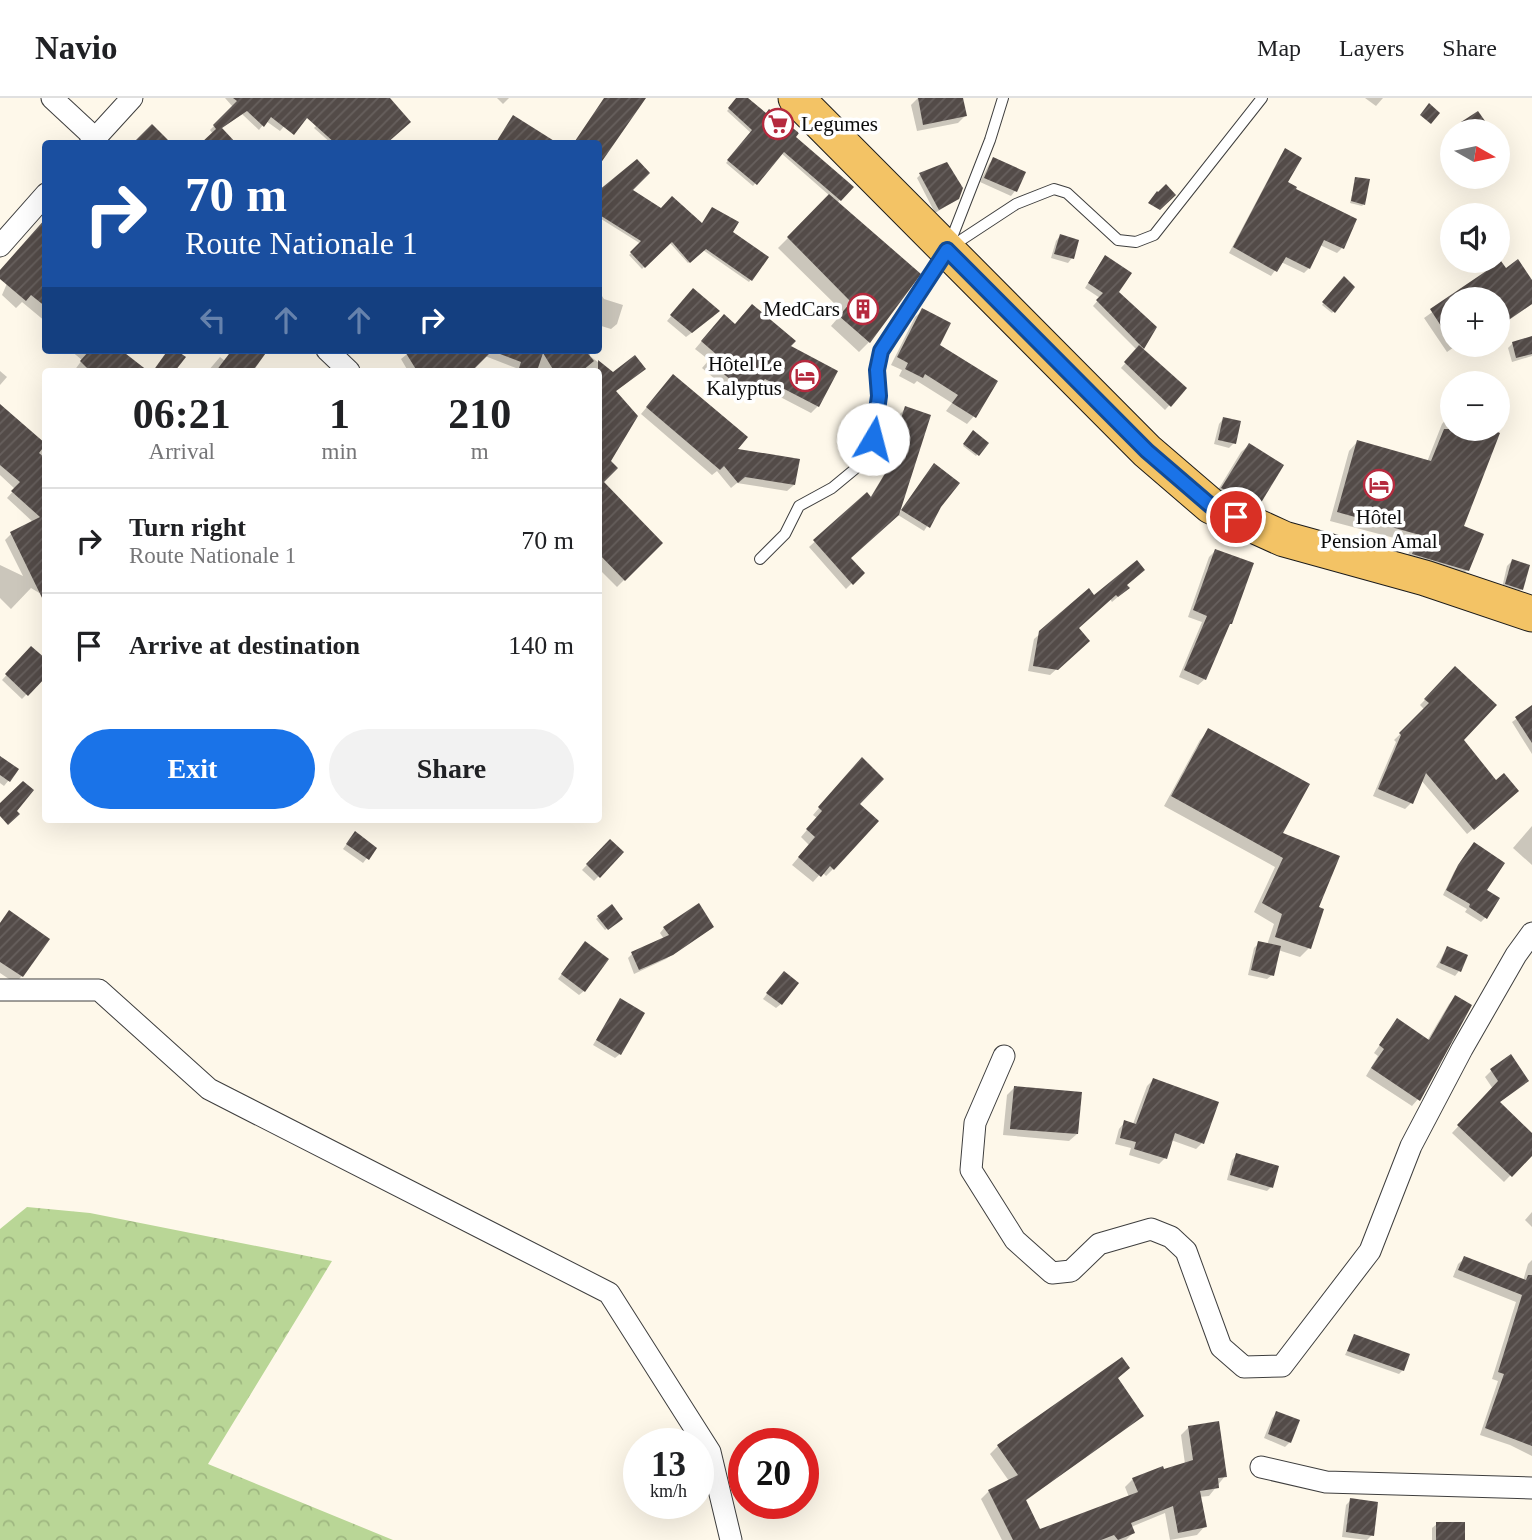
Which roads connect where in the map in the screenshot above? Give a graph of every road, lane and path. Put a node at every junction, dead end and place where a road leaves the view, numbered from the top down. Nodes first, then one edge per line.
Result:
1 (52, 98) edge
2 (132, 98) edge
3 (796, 98) edge
4 (1003, 98) edge
5 (1262, 98) edge
6 (99, 139) edge
7 (42, 199) edge
8 (0, 246) edge
9 (947, 250) junction
10 (331, 354) edge
11 (346, 368) edge
12 (760, 559) dead end
13 (1532, 614) edge
14 (1532, 933) edge
15 (0, 990) edge
16 (1004, 1056) dead end
17 (1261, 1467) dead end
18 (1532, 1488) edge
19 (731, 1540) edge

1 - 6 street
2 - 6 street
3 - 9 main road
4 - 9 lane
5 - 9 lane
7 - 8 street
9 - 12 lane
9 - 13 main road
10 - 11 street
14 - 16 street
15 - 19 street
17 - 18 street

